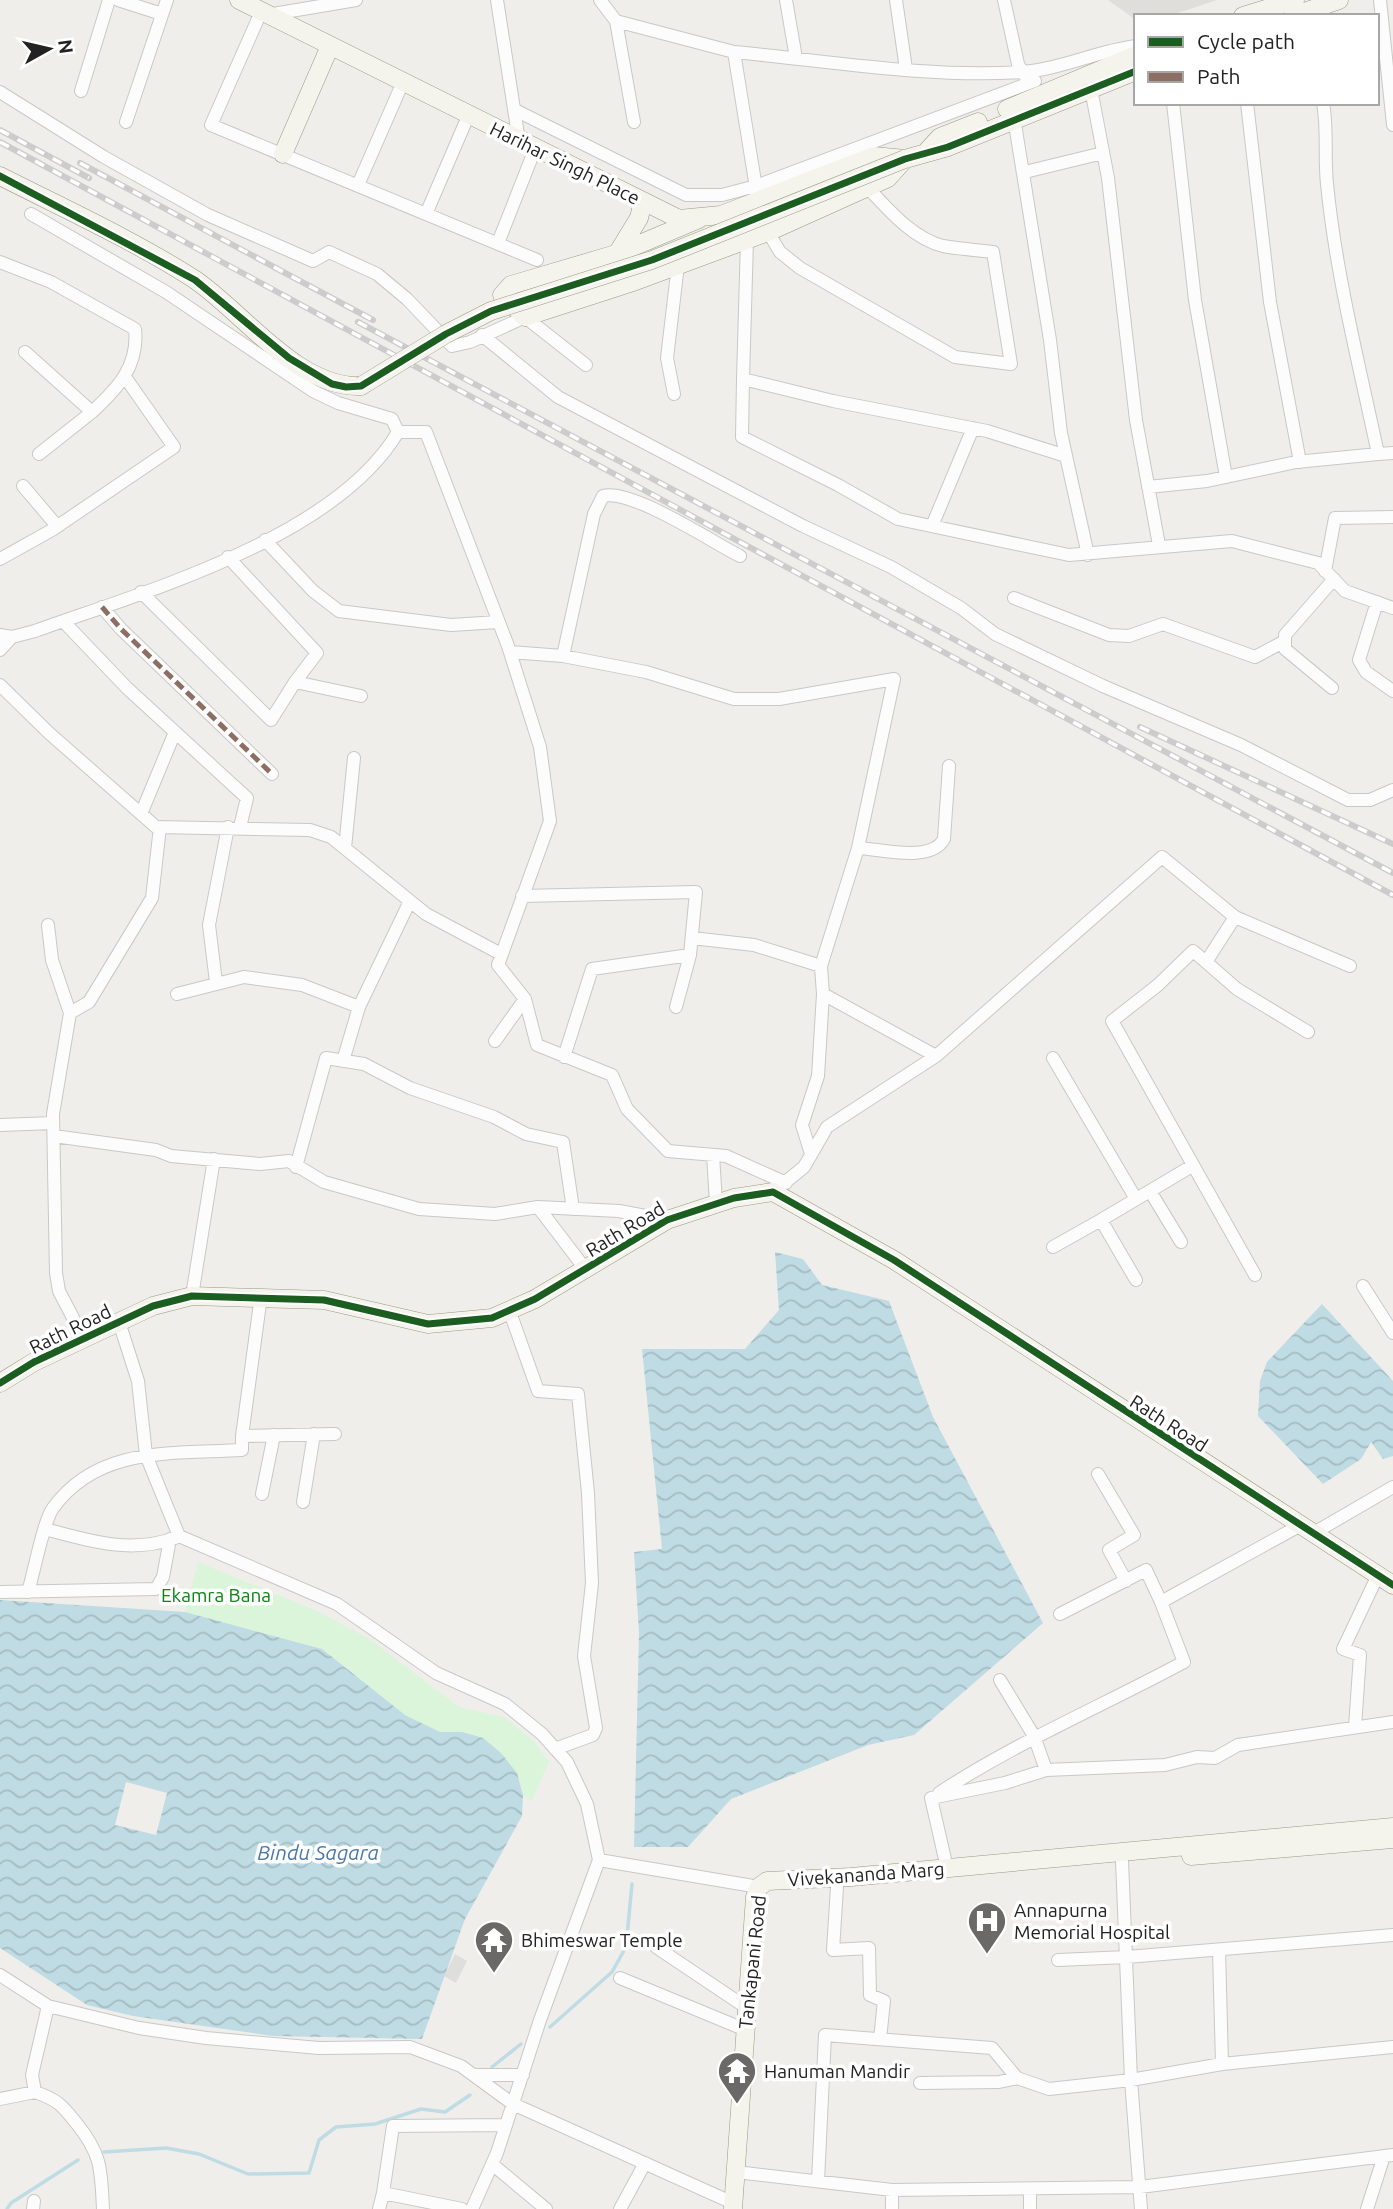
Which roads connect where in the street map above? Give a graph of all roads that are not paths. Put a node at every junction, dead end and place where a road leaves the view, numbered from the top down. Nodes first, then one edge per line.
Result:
1 (109, 0) edge
2 (118, 0) edge
3 (167, 0) edge
4 (239, 0) edge
5 (356, 0) edge
6 (497, 0) edge
7 (600, 0) edge
8 (786, 0) edge
9 (896, 0) edge
10 (1003, 0) edge
11 (1339, 0) edge
12 (1380, 0) edge
13 (1300, 11) edge
14 (264, 13) junction
15 (162, 14) junction
16 (1266, 14) edge
17 (616, 21) junction
18 (330, 46) junction
19 (1134, 47) edge
20 (734, 52) junction
21 (1134, 56) edge
22 (796, 58) junction
23 (906, 69) junction
24 (1021, 72) junction
25 (1134, 72) edge
26 (1035, 81) junction
27 (403, 82) junction
28 (1056, 88) junction
29 (1090, 89) junction
30 (81, 91) dead end
31 (0, 92) edge
32 (1173, 105) edge
33 (1247, 105) edge
34 (1322, 105) edge
35 (515, 110) junction
36 (469, 114) junction
37 (1014, 118) junction
38 (127, 122) dead end
39 (634, 122) dead end
40 (1393, 125) edge
41 (527, 145) junction
42 (928, 150) junction
43 (1103, 153) junction
44 (283, 154) junction
45 (905, 159) junction
46 (1025, 172) junction
47 (0, 176) edge
48 (358, 185) junction
49 (0, 187) edge
50 (868, 188) junction
51 (757, 194) junction
52 (643, 201) junction
53 (31, 214) dead end
54 (426, 214) junction
55 (699, 219) junction
56 (768, 232) junction
57 (747, 240) junction
58 (498, 243) junction
59 (616, 254) junction
60 (160, 260) junction
61 (537, 260) dead end
62 (0, 262) edge
63 (678, 265) junction
64 (524, 317) junction
65 (482, 335) junction
66 (25, 352) dead end
67 (586, 365) dead end
68 (125, 377) junction
69 (743, 379) junction
70 (674, 394) dead end
71 (92, 412) junction
72 (973, 428) junction
73 (398, 432) junction
74 (1393, 453) edge
75 (39, 454) dead end
76 (1378, 454) junction
77 (1066, 456) junction
78 (1300, 462) junction
79 (1226, 477) junction
80 (23, 486) dead end
81 (1148, 487) junction
82 (1393, 517) edge
83 (57, 526) junction
84 (932, 526) junction
85 (265, 540) junction
86 (1158, 545) junction
87 (1088, 555) junction
88 (740, 556) dead end
89 (228, 557) junction
90 (0, 559) edge
91 (1330, 575) junction
92 (141, 592) junction
93 (1014, 598) dead end
94 (1377, 602) junction
95 (102, 607) junction
96 (1393, 608) edge
97 (63, 621) junction
98 (498, 622) junction
99 (6, 636) edge
100 (1283, 642) junction
101 (0, 650) edge
102 (510, 652) junction
103 (563, 656) junction
104 (295, 682) junction
105 (0, 685) edge
106 (1332, 688) dead end
107 (1393, 691) edge
108 (361, 696) dead end
109 (175, 732) junction
110 (354, 758) dead end
111 (949, 766) dead end
112 (272, 774) dead end
113 (1393, 790) edge
114 (141, 814) junction
115 (160, 827) junction
116 (234, 827) junction
117 (345, 848) junction
118 (858, 848) junction
119 (522, 896) junction
120 (410, 901) junction
121 (1235, 917) junction
122 (48, 925) dead end
123 (692, 938) junction
124 (501, 954) junction
125 (690, 955) junction
126 (1206, 962) junction
127 (821, 966) junction
128 (1350, 966) dead end
129 (216, 982) junction
130 (177, 993) dead end
131 (824, 995) junction
132 (526, 999) junction
133 (359, 1007) junction
134 (676, 1007) dead end
135 (70, 1013) junction
136 (1308, 1032) dead end
137 (495, 1041) dead end
138 (936, 1056) junction
139 (564, 1057) junction
140 (1054, 1058) dead end
141 (343, 1061) junction
142 (54, 1123) junction
143 (0, 1125) edge
144 (54, 1136) junction
145 (811, 1154) junction
146 (713, 1155) junction
147 (214, 1159) junction
148 (1192, 1166) junction
149 (296, 1167) junction
150 (779, 1188) junction
151 (1150, 1191) junction
152 (1136, 1199) junction
153 (716, 1203) junction
154 (538, 1207) junction
155 (573, 1209) junction
156 (667, 1220) junction
157 (1101, 1220) junction
158 (1181, 1242) dead end
159 (1053, 1247) dead end
160 (586, 1270) junction
161 (1255, 1275) dead end
162 (1136, 1280) dead end
163 (1363, 1286) dead end
164 (192, 1296) junction
165 (261, 1296) junction
166 (513, 1310) junction
167 (119, 1322) junction
168 (1393, 1333) edge
169 (85, 1339) junction
170 (0, 1383) edge
171 (335, 1433) dead end
172 (314, 1434) junction
173 (274, 1435) junction
174 (242, 1436) junction
175 (146, 1455) junction
176 (1098, 1474) dead end
177 (1393, 1487) edge
178 (262, 1494) dead end
179 (303, 1502) dead end
180 (45, 1530) junction
181 (1305, 1530) junction
182 (174, 1538) junction
183 (1385, 1580) edge
184 (1126, 1581) junction
185 (0, 1592) edge
186 (28, 1592) junction
187 (1161, 1602) junction
188 (1060, 1614) dead end
189 (1000, 1680) dead end
190 (1393, 1722) edge
191 (1355, 1727) junction
192 (1034, 1736) junction
193 (555, 1749) junction
194 (1046, 1770) junction
195 (931, 1798) junction
196 (1393, 1827) edge
197 (1393, 1839) edge
198 (599, 1860) junction
199 (1122, 1861) junction
200 (1056, 1862) junction
201 (947, 1868) junction
202 (761, 1886) junction
203 (837, 1888) junction
204 (1393, 1935) edge
205 (656, 1947) dead end
206 (1219, 1950) junction
207 (1128, 1957) junction
208 (1058, 1960) dead end
209 (0, 1975) edge
210 (620, 1978) dead end
211 (48, 2006) junction
212 (747, 2008) junction
213 (746, 2030) junction
214 (880, 2039) junction
215 (1393, 2047) edge
216 (1222, 2064) junction
217 (474, 2075) junction
218 (523, 2075) junction
219 (1017, 2078) junction
220 (1131, 2080) junction
221 (920, 2083) dead end
222 (35, 2092) junction
223 (0, 2099) edge
224 (513, 2104) junction
225 (506, 2125) junction
226 (1388, 2155) edge
227 (645, 2163) junction
228 (492, 2164) junction
229 (736, 2172) junction
230 (818, 2181) junction
231 (1140, 2187) junction
232 (1030, 2189) junction
233 (892, 2190) junction
234 (383, 2193) junction
235 (733, 2206) edge
236 (103, 2209) edge
237 (379, 2209) edge
238 (462, 2209) edge
239 (472, 2209) edge
240 (546, 2209) edge
241 (620, 2209) edge
242 (892, 2209) edge
243 (1030, 2209) edge
244 (1142, 2209) edge
245 (1367, 2209) edge

1 - 30 street
2 - 15 street
3 - 15 street
4 - 14 street, Harihar Singh Place
5 - 14 street
6 - 35 street
7 - 17 street
8 - 22 street
9 - 23 street
10 - 24 street
11 - 13 street
12 - 40 street
13 - 16 street
14 - 18 street, Harihar Singh Place
14 - 44 street
15 - 38 street
17 - 20 street
17 - 39 street
18 - 27 street, Harihar Singh Place
18 - 44 street
19 - 24 street
20 - 22 street
20 - 51 street
21 - 28 street
22 - 23 street
23 - 24 street
24 - 26 street
25 - 29 street
26 - 28 street
26 - 51 street
27 - 36 street, Harihar Singh Place
27 - 48 street
28 - 42 street
29 - 37 street
29 - 43 street
31 - 65 street
32 - 79 street
33 - 78 street
34 - 76 street
35 - 41 street
35 - 51 street
36 - 41 street, Harihar Singh Place
36 - 54 street
37 - 42 street
37 - 46 street
41 - 52 street, Harihar Singh Place
41 - 58 street
42 - 45 street
43 - 46 street
43 - 81 street
44 - 48 street
45 - 50 street
45 - 51 street, Harihar Singh Place
45 - 60 street, bridge
46 - 77 street
47 - 60 street
48 - 54 street
49 - 60 street
50 - 56 street
50 - 56 street
51 - 55 street, Harihar Singh Place
52 - 55 street, Harihar Singh Place
52 - 59 street
53 - 73 street
54 - 58 street
55 - 59 street
56 - 57 street
57 - 63 street
57 - 69 street
58 - 61 street
59 - 64 street
62 - 68 street
63 - 64 street
63 - 70 street
64 - 65 street
64 - 67 street
65 - 113 street
66 - 71 street
68 - 71 street
68 - 83 street
69 - 72 street
69 - 84 street
71 - 75 street
72 - 77 street
72 - 84 street
73 - 85 street
73 - 98 street
74 - 76 street
76 - 78 street
77 - 87 street
78 - 79 street
79 - 81 street
80 - 83 street
81 - 86 street
82 - 91 street
83 - 90 street
84 - 87 street
85 - 89 street
85 - 98 street
86 - 87 street
86 - 91 street
88 - 103 street
89 - 92 street
89 - 104 street
91 - 94 street
91 - 100 street
92 - 95 street
92 - 104 street
93 - 100 street
94 - 96 street
94 - 107 street
95 - 97 street
95 - 112 street
97 - 99 street
97 - 109 street
98 - 102 street
99 - 101 street
100 - 106 street
102 - 103 street
102 - 119 street
103 - 118 street
104 - 108 street
105 - 114 street
109 - 114 street
109 - 116 street
110 - 117 street
111 - 118 street
114 - 115 street
115 - 116 street
115 - 135 street
116 - 117 street
116 - 129 street
117 - 120 street
118 - 127 street
119 - 123 street
119 - 124 street
120 - 124 street
120 - 133 street
121 - 126 street
121 - 128 street
121 - 138 street
122 - 135 street
123 - 125 street
123 - 127 street
124 - 132 street
125 - 134 street
125 - 139 street
126 - 136 street
126 - 148 street
127 - 131 street
129 - 130 street
129 - 133 street
131 - 138 street
131 - 145 street
132 - 137 street
132 - 139 street
133 - 141 street
135 - 142 street
138 - 145 street
139 - 146 street
140 - 152 street
141 - 149 street
141 - 155 street
142 - 143 street
142 - 144 street
144 - 147 street
144 - 169 street
145 - 150 street
146 - 150 street
146 - 153 street
147 - 149 street
147 - 164 street
148 - 151 street
148 - 161 street
149 - 154 street
150 - 153 street, Rath Road
150 - 181 street, Rath Road
151 - 152 street
151 - 158 street
152 - 157 street
153 - 156 street, Rath Road
154 - 155 street
154 - 160 street
155 - 156 street
156 - 160 street, Rath Road
157 - 159 street
157 - 162 street
160 - 166 street, Rath Road
163 - 168 street
164 - 165 street, Rath Road
164 - 167 street, Rath Road
165 - 166 street, Rath Road
165 - 174 street
166 - 193 street
167 - 169 street, Rath Road
167 - 175 street
169 - 170 street, Rath Road
171 - 172 street
172 - 173 street
172 - 179 street
173 - 174 street
173 - 178 street
174 - 175 street
175 - 180 street
175 - 182 street
176 - 184 street
177 - 181 street
180 - 182 street
180 - 186 street
181 - 183 street, Rath Road
181 - 187 street
182 - 186 street
182 - 193 street
183 - 191 street
184 - 187 street
184 - 188 street
185 - 186 street
187 - 192 street
189 - 192 street
190 - 191 street
191 - 194 street
192 - 194 street
192 - 195 street
193 - 198 street
194 - 195 street
195 - 201 street
196 - 200 street, Vivekananda Marg
197 - 199 street, Vivekananda Marg
198 - 202 street
198 - 218 street
199 - 200 street, Vivekananda Marg
199 - 207 street
200 - 201 street, Vivekananda Marg
200 - 203 street, Vivekananda Marg
201 - 202 street, Vivekananda Marg
202 - 203 street, Vivekananda Marg
202 - 212 street, Tankapani Road
203 - 214 street
204 - 206 street
205 - 212 street
206 - 207 street
206 - 216 street
207 - 208 street
207 - 220 street
209 - 211 street
210 - 213 street
211 - 217 street
211 - 222 street
212 - 213 street, Tankapani Road
213 - 229 street, Tankapani Road
214 - 219 street
214 - 230 street
215 - 216 street
216 - 220 street
217 - 218 street
217 - 224 street
218 - 224 street
219 - 220 street
219 - 221 street
220 - 231 street
222 - 223 street
222 - 236 street
224 - 225 street
224 - 227 street
225 - 228 street
225 - 234 street
226 - 231 street
226 - 245 street
227 - 235 street
227 - 241 street
228 - 239 street
228 - 240 street
229 - 230 street
229 - 235 street, Tankapani Road
230 - 233 street
231 - 232 street
231 - 244 street
232 - 233 street
232 - 243 street
233 - 242 street
234 - 237 street
234 - 238 street

